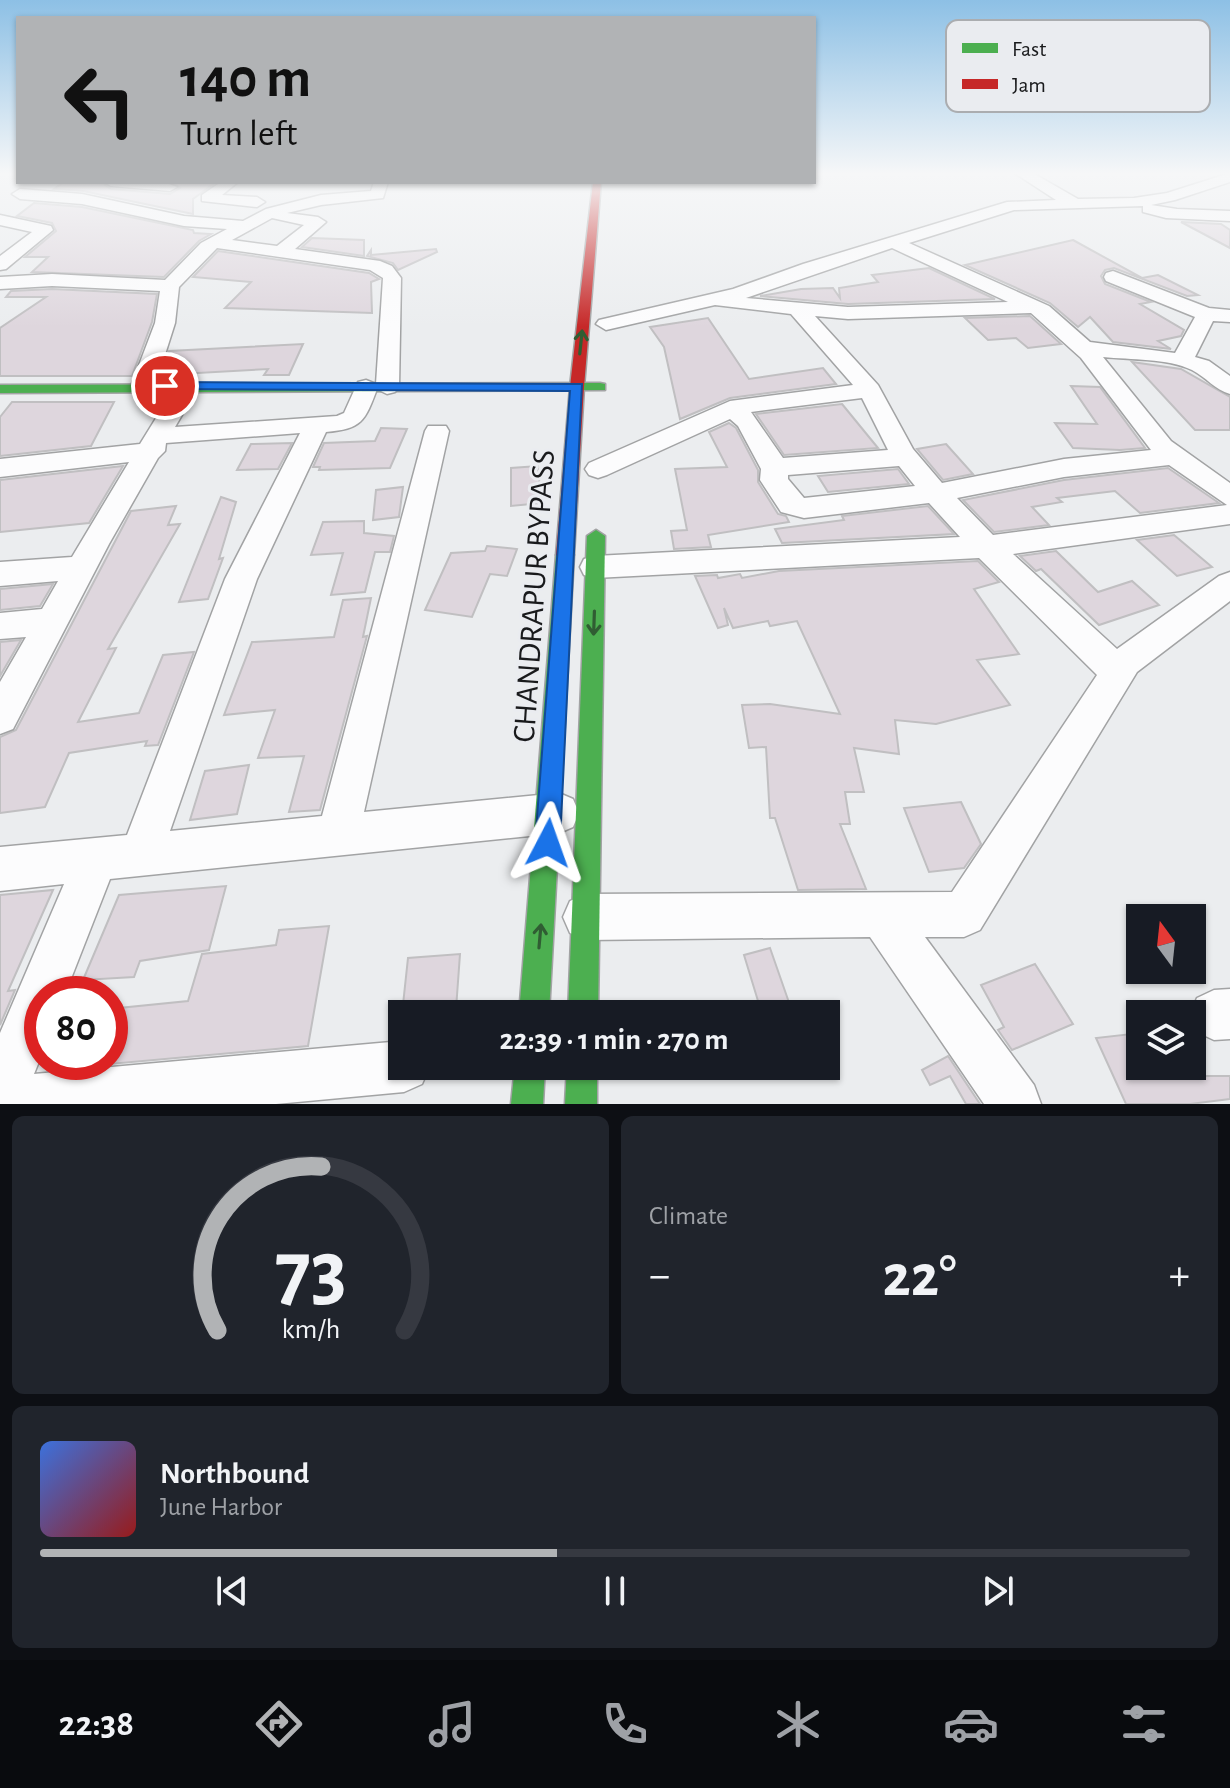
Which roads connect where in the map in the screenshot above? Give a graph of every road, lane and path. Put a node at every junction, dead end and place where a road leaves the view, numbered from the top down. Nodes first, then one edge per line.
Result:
1 (18, 224) edge
2 (215, 224) edge
3 (248, 224) edge
4 (316, 224) edge
5 (593, 224) edge
6 (953, 224) edge
7 (246, 226) junction
8 (894, 242) junction
9 (215, 243) junction
10 (281, 252) junction
11 (0, 265) edge
12 (1113, 277) dead end
13 (0, 283) edge
14 (170, 286) junction
15 (709, 301) junction
16 (1038, 307) junction
17 (799, 311) junction
18 (1206, 314) junction
19 (1230, 316) edge
20 (606, 324) dead end
21 (1084, 348) junction
22 (1182, 360) junction
23 (143, 386) junction
24 (187, 386) junction
25 (601, 386) dead end
26 (377, 387) junction
27 (577, 387) junction
28 (1230, 387) edge
29 (0, 389) edge
30 (870, 390) junction
31 (732, 408) junction
32 (317, 425) junction
33 (437, 431) dead end
34 (599, 441) dead end
35 (155, 444) junction
36 (1173, 456) junction
37 (905, 457) junction
38 (775, 465) junction
39 (0, 468) edge
40 (598, 476) joint
41 (936, 493) junction
42 (1230, 496) edge
43 (597, 511) dead end
44 (1230, 514) edge
45 (986, 547) junction
46 (595, 567) junction
47 (81, 568) junction
48 (0, 574) edge
49 (1230, 584) edge
50 (52, 621) junction
51 (0, 626) edge
52 (1118, 672) junction
53 (0, 717) edge
54 (569, 812) junction
55 (338, 836) junction
56 (118, 858) junction
57 (0, 869) edge
58 (882, 916) junction
59 (586, 917) junction
60 (536, 1000) edge
61 (583, 1000) edge
62 (388, 1068) edge
63 (529, 1080) edge
64 (582, 1080) edge
65 (0, 1095) edge
66 (0, 1104) edge
67 (527, 1104) edge
68 (581, 1104) edge
69 (1015, 1104) edge

1 - 11 street
2 - 7 street
3 - 7 street
4 - 10 street
27 -> 5 main road, CHANDRAPUR BYPASS
6 - 8 street
7 - 9 street
8 - 15 street
8 - 16 street
9 - 10 street
9 - 14 street
10 - 26 street
12 - 18 street
13 - 14 street
14 - 23 street
15 - 17 street
15 - 20 street
16 - 17 street
16 - 21 street
17 - 30 street
18 - 19 street
18 - 22 street
21 - 22 street
21 - 36 street
22 - 28 street
23 - 24 main road
23 - 29 main road
24 - 26 main road
24 - 35 street
25 - 27 main road
26 - 27 main road
26 - 32 street
27 - 54 main road, CHANDRAPUR BYPASS
30 - 31 street
30 - 37 street
31 - 38 street
31 - 40 street
32 - 35 street
32 - 56 street
33 - 55 street
34 - 40 main road, CHANDRAPUR BYPASS
35 - 39 street
35 - 47 street
36 - 41 street
36 - 42 street
37 - 38 street
37 - 41 street
38 - 41 street
41 - 45 street
43 - 46 main road, CHANDRAPUR BYPASS
44 - 45 street
45 - 46 street
45 - 52 street
46 -> 54 main road, CHANDRAPUR BYPASS
47 - 48 street
47 - 50 street
49 - 52 street
50 - 51 street
50 - 53 street
52 - 58 street
54 - 55 street
54 - 59 main road, CHANDRAPUR BYPASS
60 -> 54 main road, CHANDRAPUR BYPASS
55 - 56 street
56 - 57 street
56 - 65 street
58 - 59 street
58 - 69 street
59 - 61 main road, CHANDRAPUR BYPASS
62 - 66 street
63 - 67 main road
64 - 68 main road

